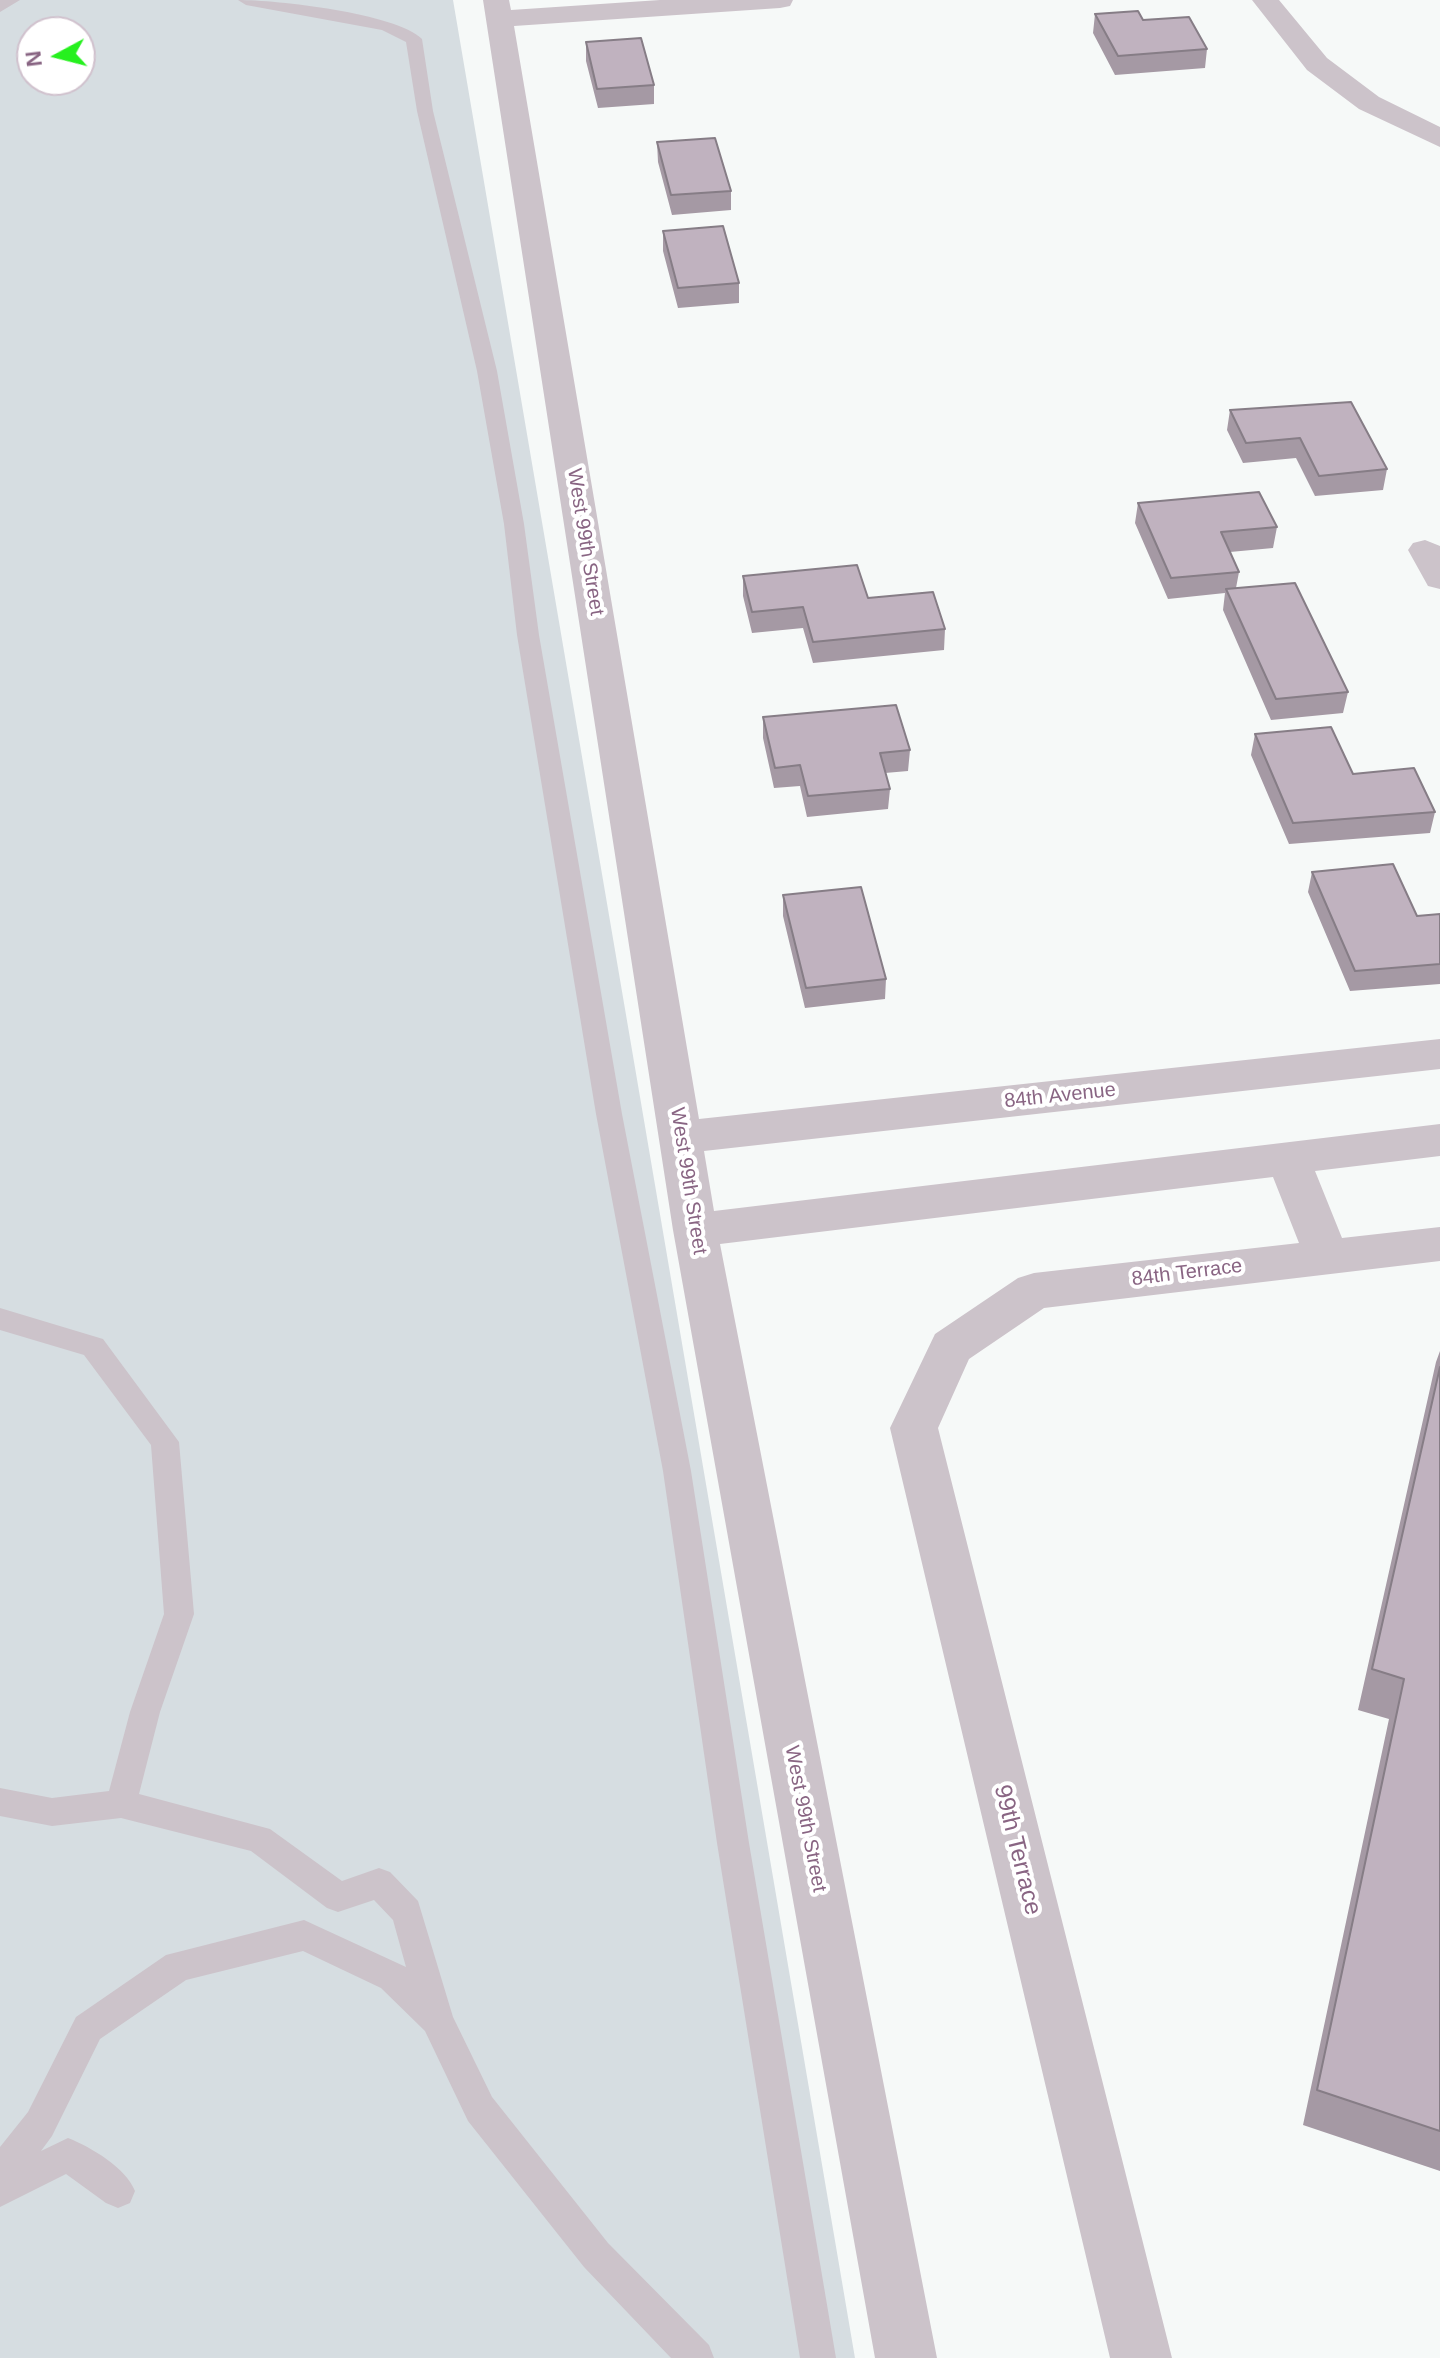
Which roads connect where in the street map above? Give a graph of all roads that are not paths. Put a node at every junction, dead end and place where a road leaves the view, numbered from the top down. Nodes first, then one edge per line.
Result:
1 (12, 0) edge
2 (246, 0) edge
3 (780, 0) edge
4 (1265, 0) edge
5 (0, 7) edge
6 (498, 10) edge
7 (1440, 138) edge
8 (1440, 1054) edge
9 (680, 1137) junction
10 (1440, 1140) edge
11 (1288, 1158) junction
12 (695, 1230) junction
13 (1440, 1244) edge
14 (1327, 1257) junction
15 (0, 1319) edge
16 (951, 1347) joint
17 (0, 1802) edge
18 (121, 1804) junction
19 (437, 2020) junction
20 (0, 2175) edge
21 (0, 2190) edge
22 (118, 2191) dead end
23 (696, 2358) edge
24 (818, 2358) edge
25 (906, 2358) edge
26 (1141, 2358) edge

1 - 5 lane
2 - 24 lane
3 - 6 street
4 - 7 street
6 - 9 street, West 99th Street
8 - 9 street, 84th Avenue
9 - 12 street, West 99th Street
10 - 11 street
11 - 12 street
11 - 14 street
12 - 25 street, West 99th Street
13 - 14 street, 84th Terrace
14 - 16 street, 84th Terrace
15 - 18 lane
16 - 26 street, 99th Terrace
17 - 18 lane
18 - 19 lane
19 - 20 lane
19 - 23 lane
21 - 22 lane

